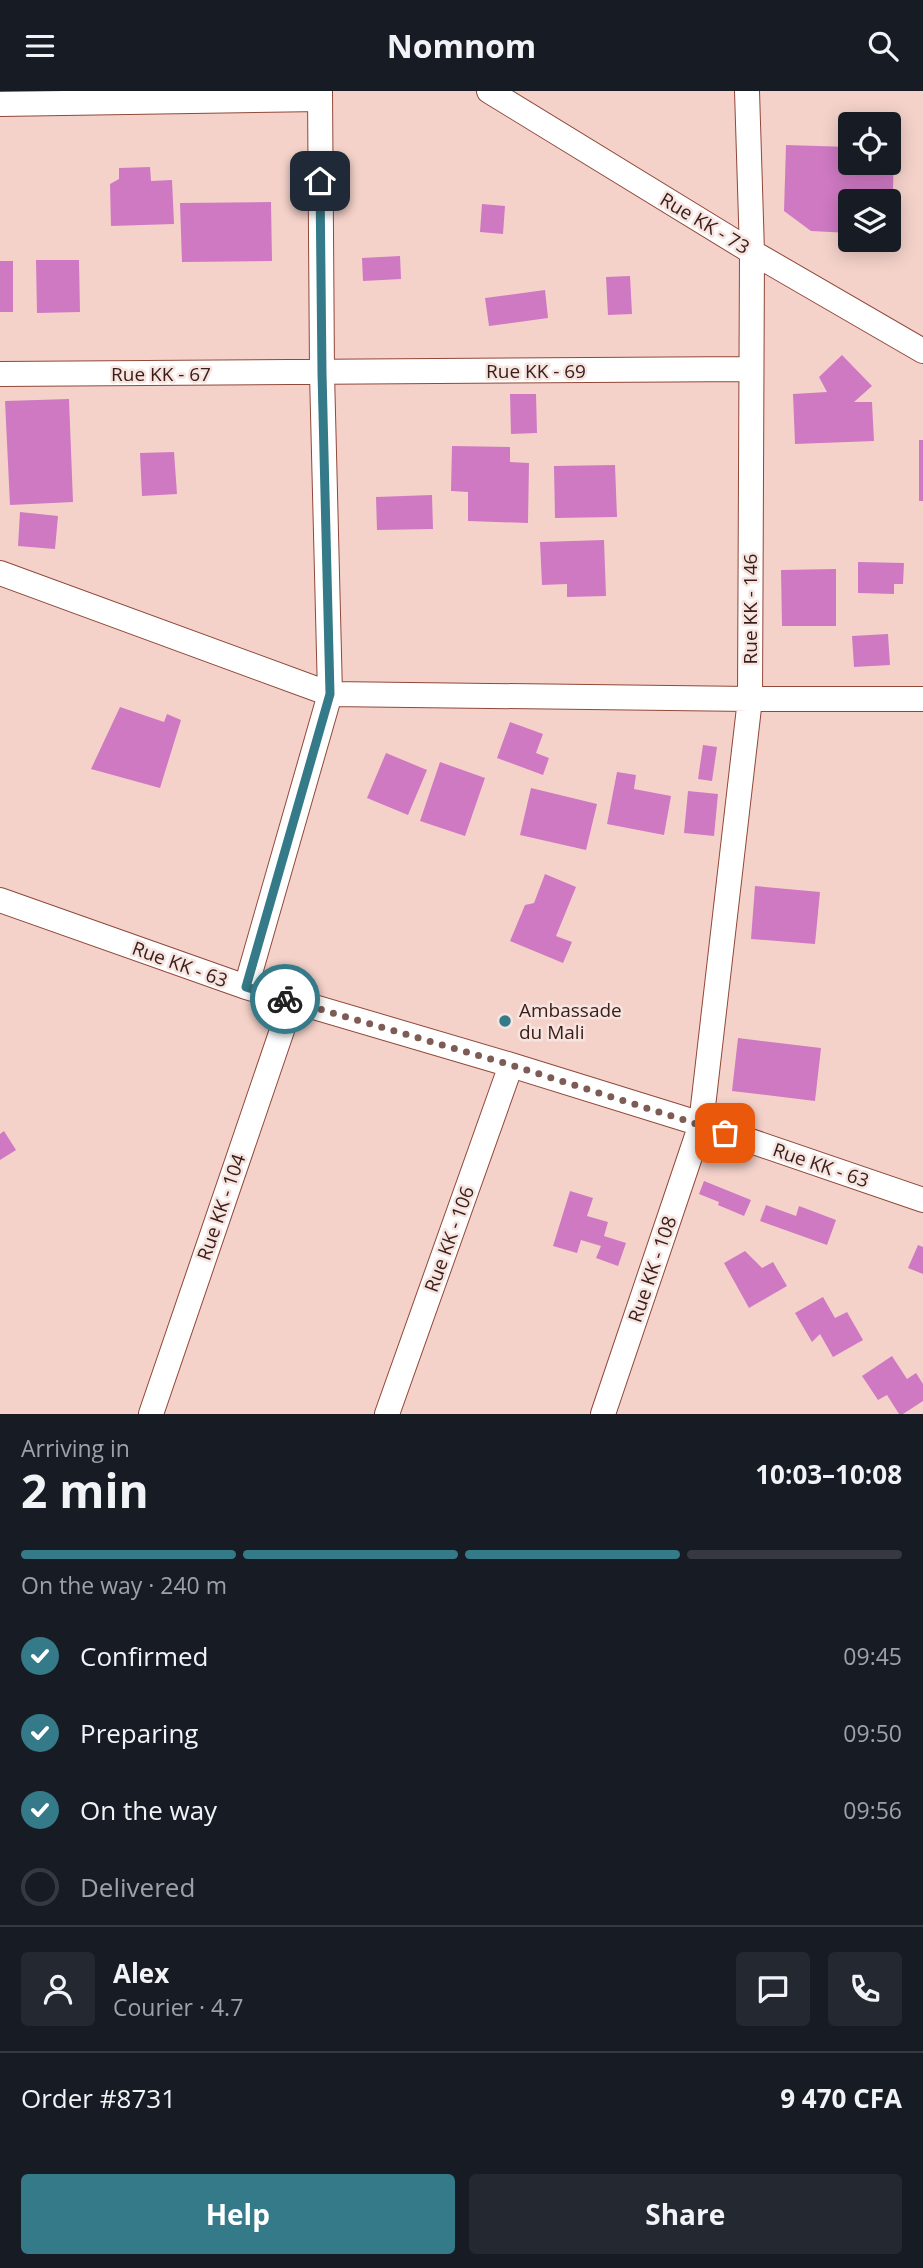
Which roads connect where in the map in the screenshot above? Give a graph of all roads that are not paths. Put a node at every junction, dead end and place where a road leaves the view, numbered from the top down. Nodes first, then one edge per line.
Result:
1 (489, 91) edge
2 (747, 91) edge
3 (320, 95) edge
4 (0, 104) edge
5 (752, 252) junction
6 (923, 351) edge
7 (751, 369) junction
8 (322, 373) junction
9 (0, 374) edge
10 (0, 573) edge
11 (330, 694) junction
12 (750, 699) junction
13 (923, 699) edge
14 (0, 899) edge
15 (246, 987) junction
16 (292, 1001) junction
17 (511, 1065) junction
18 (701, 1124) junction
19 (923, 1200) edge
20 (151, 1414) edge
21 (387, 1414) edge
22 (603, 1414) edge

1 - 5 street, Rue KK - 73
2 - 5 street, Rue KK - 146
3 - 4 street
3 - 8 street
5 - 6 street, Rue KK - 73
5 - 7 street, Rue KK - 146
7 - 8 street, Rue KK - 69
7 - 12 street, Rue KK - 146
8 - 9 street, Rue KK - 67
8 - 11 street
10 - 11 street
11 - 12 street
11 - 15 street
12 - 13 street
12 - 18 street, Rue KK - 146
14 - 15 street, Rue KK - 63
15 - 16 street, Rue KK - 63
16 - 17 street, Rue KK - 63
16 - 20 street, Rue KK - 104
17 - 18 street, Rue KK - 63
17 - 21 street, Rue KK - 106
18 - 19 street, Rue KK - 63
18 - 22 street, Rue KK - 108

